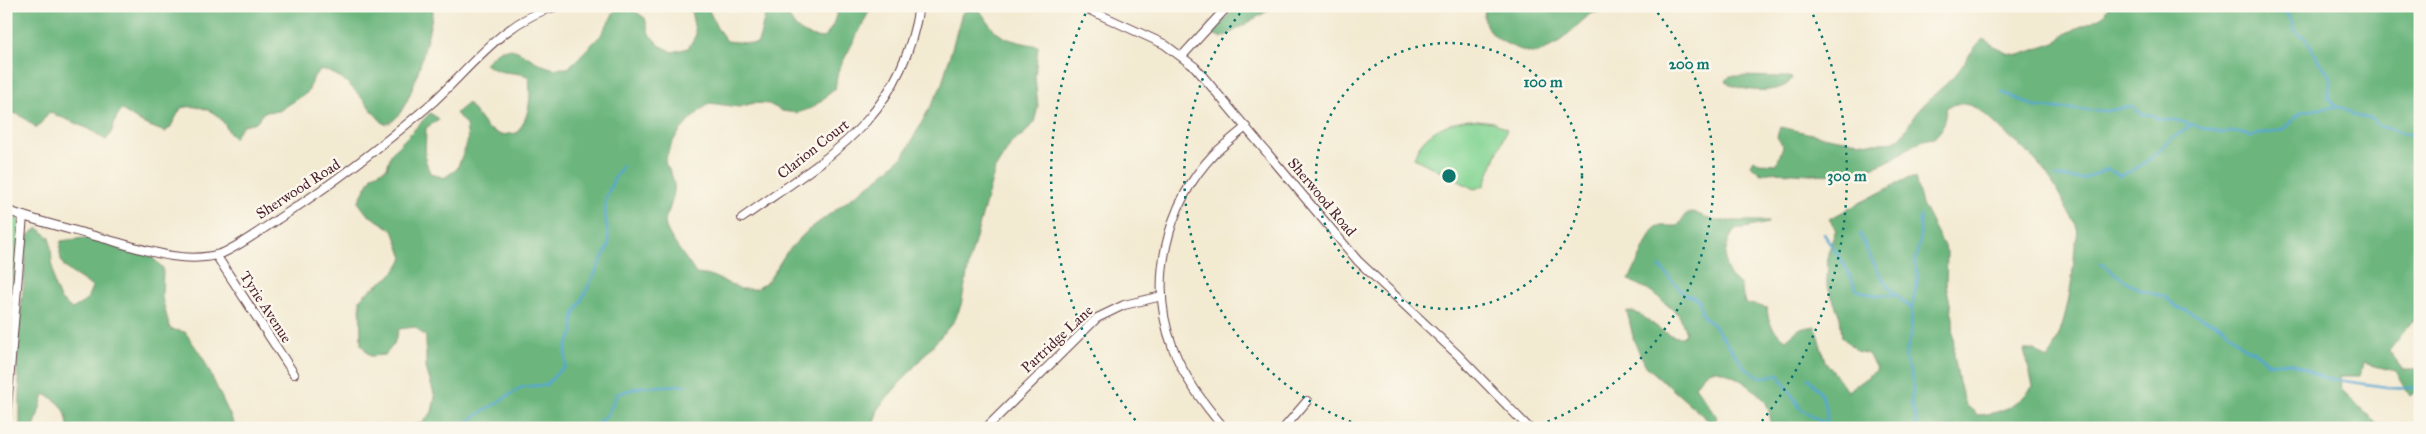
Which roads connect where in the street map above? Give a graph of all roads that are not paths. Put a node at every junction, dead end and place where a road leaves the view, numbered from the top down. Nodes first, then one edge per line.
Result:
1 (558, 6) edge
2 (919, 6) edge
3 (1081, 6) edge
4 (1228, 6) edge
5 (1182, 56) junction
6 (1246, 127) junction
7 (6, 210) edge
8 (23, 216) junction
9 (742, 218) dead end
10 (216, 255) junction
11 (1162, 296) junction
12 (294, 374) dead end
13 (1307, 401) dead end
14 (6, 418) edge
15 (986, 428) edge
16 (1224, 428) edge
17 (1284, 428) edge
18 (1529, 428) edge

1 - 10 street, Sherwood Road
2 - 9 street, Clarion Court
3 - 5 street, Sherwood Road
4 - 5 street
5 - 6 street, Sherwood Road
6 - 11 street
6 - 18 street, Sherwood Road
7 - 8 street, Sherwood Road
8 - 10 street, Sherwood Road
8 - 14 street
10 - 12 street, Tyrie Avenue
11 - 15 street, Partridge Lane
11 - 16 street
13 - 17 street

